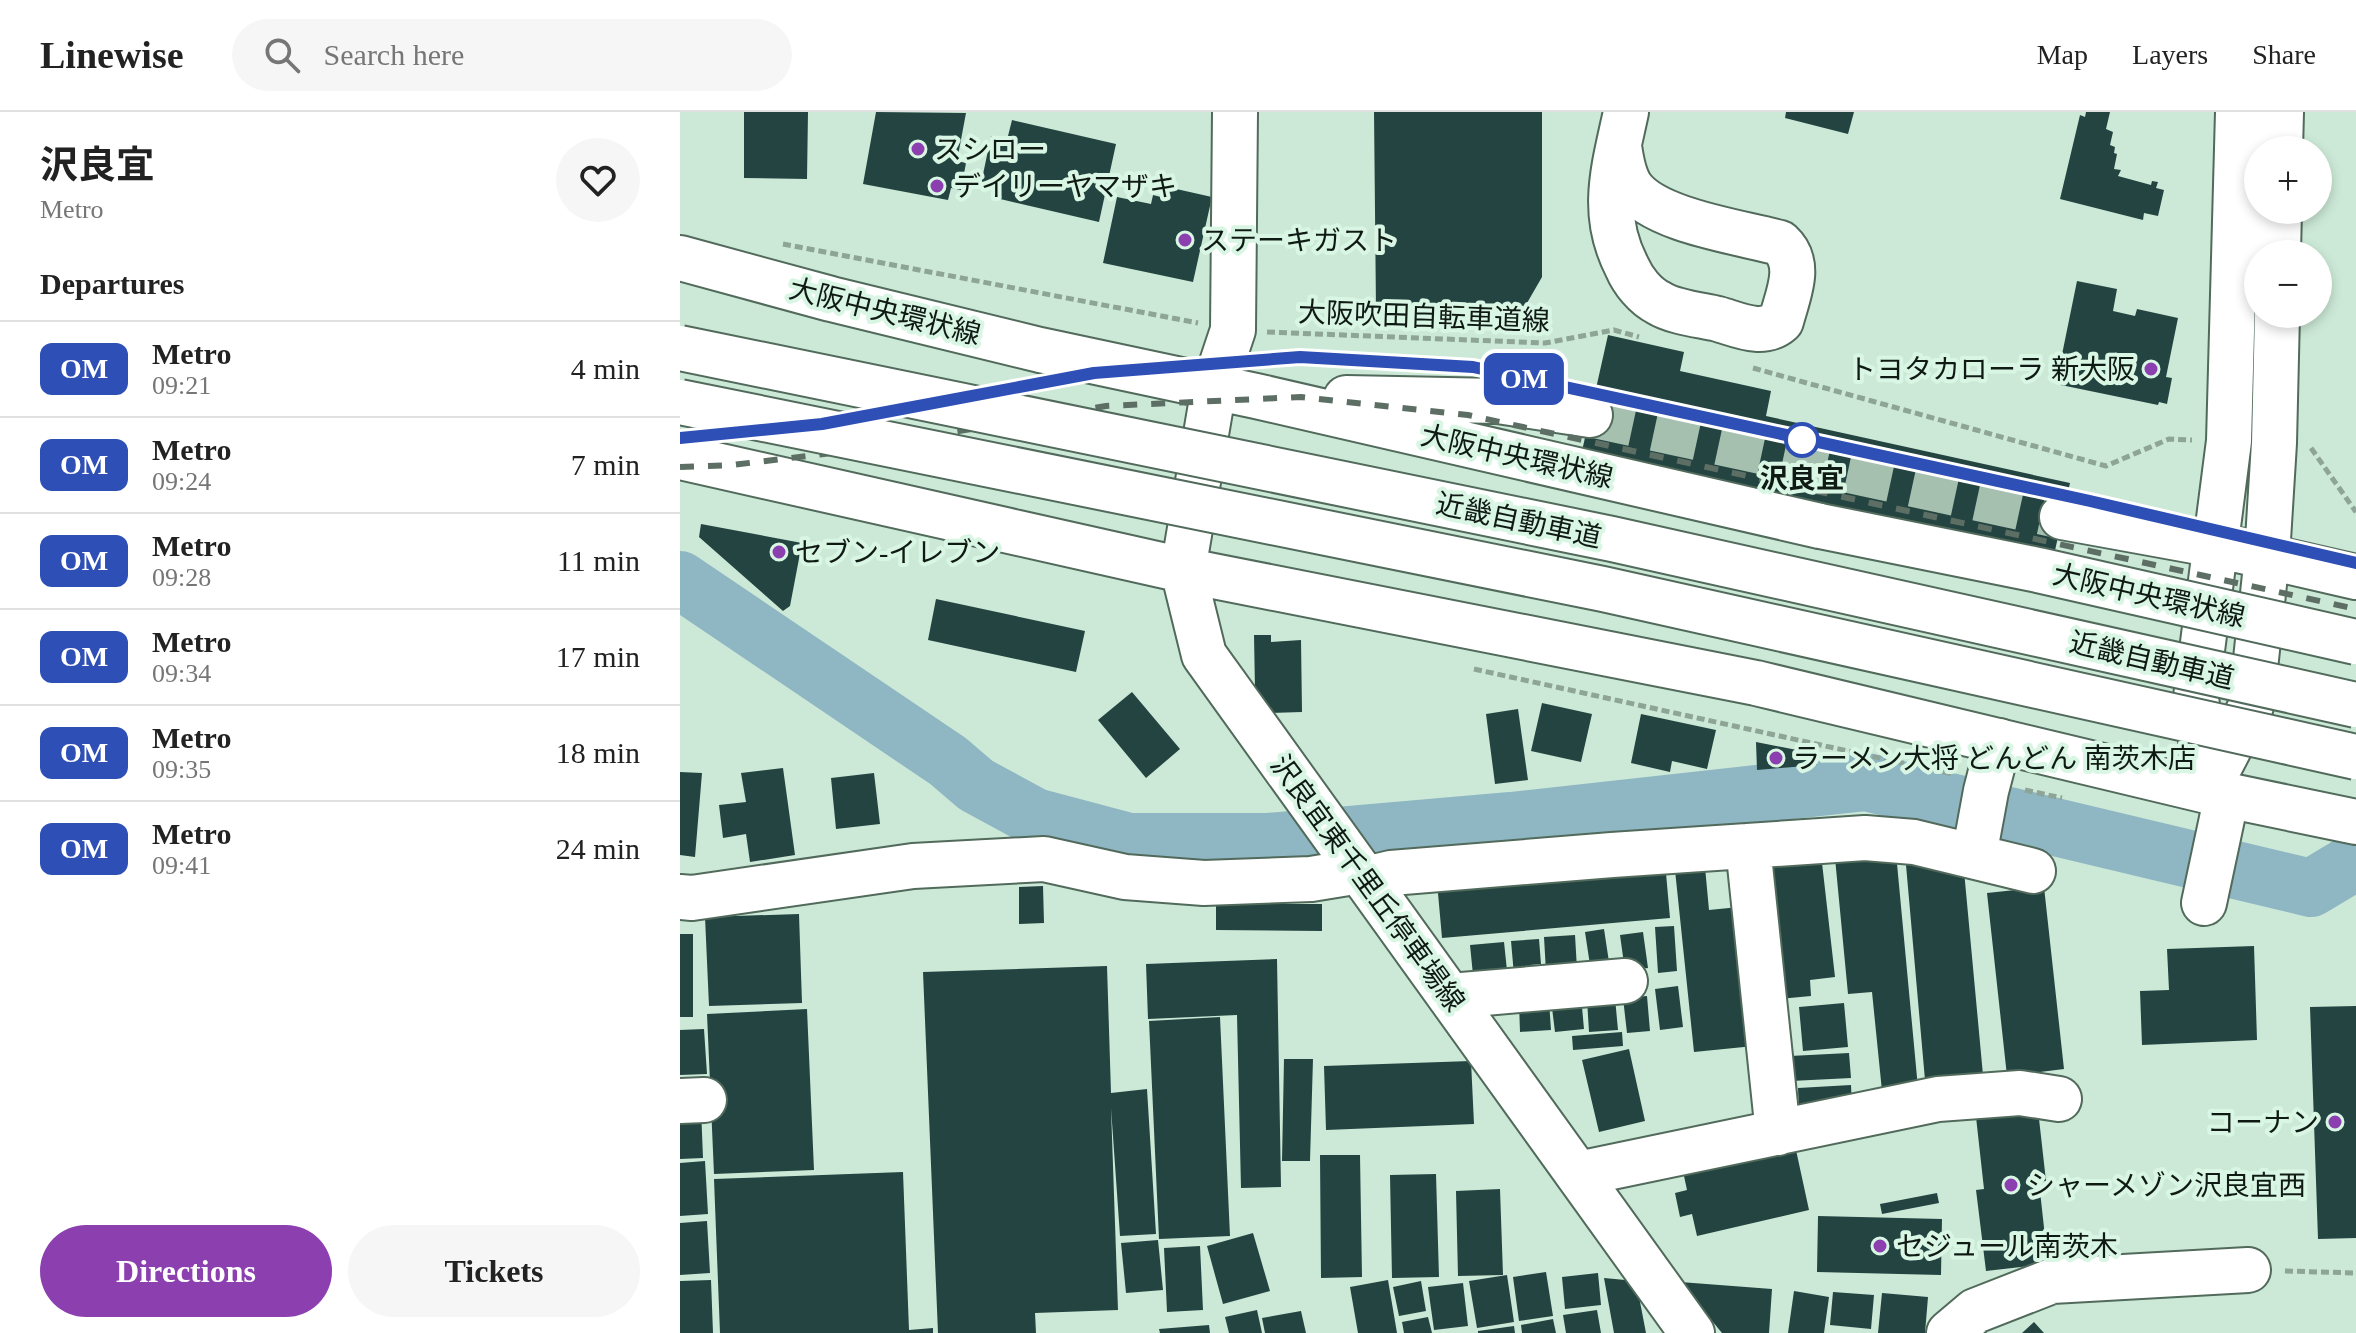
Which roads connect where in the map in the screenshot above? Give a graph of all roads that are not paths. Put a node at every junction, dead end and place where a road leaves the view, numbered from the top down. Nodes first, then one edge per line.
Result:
1 (1235, 112) edge
2 (2238, 112) edge
3 (2281, 112) edge
4 (1622, 129) edge
5 (2280, 136) edge
6 (680, 258) edge
7 (2277, 328) edge
8 (680, 348) edge
9 (1214, 387) junction
10 (1256, 396) junction
11 (680, 402) edge
12 (1590, 415) tunnel mouth
13 (680, 457) edge
14 (2062, 517) tunnel mouth
15 (2216, 545) junction
16 (2267, 556) junction
17 (1183, 570) junction
18 (2356, 577) edge
19 (2356, 642) edge
20 (2356, 705) edge
21 (1999, 741) junction
22 (2356, 757) edge
23 (2217, 793) junction
24 (2356, 822) edge
25 (1748, 846) junction
26 (1975, 849) junction
27 (1359, 869) junction
28 (2033, 871) dead end
29 (680, 897) edge
30 (2205, 897) dead end
31 (1625, 981) dead end
32 (1450, 996) junction
33 (2059, 1099) dead end
34 (1778, 1133) junction
35 (1578, 1174) junction
36 (2248, 1270) road end
37 (1692, 1333) edge
38 (1949, 1333) edge

1 - 9 main road, 沢良宜東千里丘停車場線
2 - 15 main road
3 - 5 main road
4 - 4 main road
6 - 9 main road, 大阪中央環状線
7 - 16 main road
8 - 20 main road, 近畿自動車道, bridge
9 - 10 main road, 大阪中央環状線
9 - 17 main road, 沢良宜東千里丘停車場線
10 - 12 main road
10 - 19 main road, 大阪中央環状線, bridge
11 - 22 main road, 近畿自動車道, bridge
13 - 17 main road
14 - 15 main road
15 - 16 main road
15 - 23 main road
16 - 18 main road
16 - 23 main road
17 - 21 main road
17 - 27 main road, 沢良宜東千里丘停車場線
21 - 23 main road
21 - 26 main road
23 - 24 main road
23 - 30 main road
25 - 26 main road
25 - 27 main road
25 - 34 main road
26 - 28 main road
27 - 29 main road
27 - 32 main road, 沢良宜東千里丘停車場線
31 - 32 main road
32 - 35 main road, 沢良宜東千里丘停車場線
33 - 34 main road
34 - 35 main road
35 - 37 main road, 沢良宜東千里丘停車場線
36 - 38 main road

